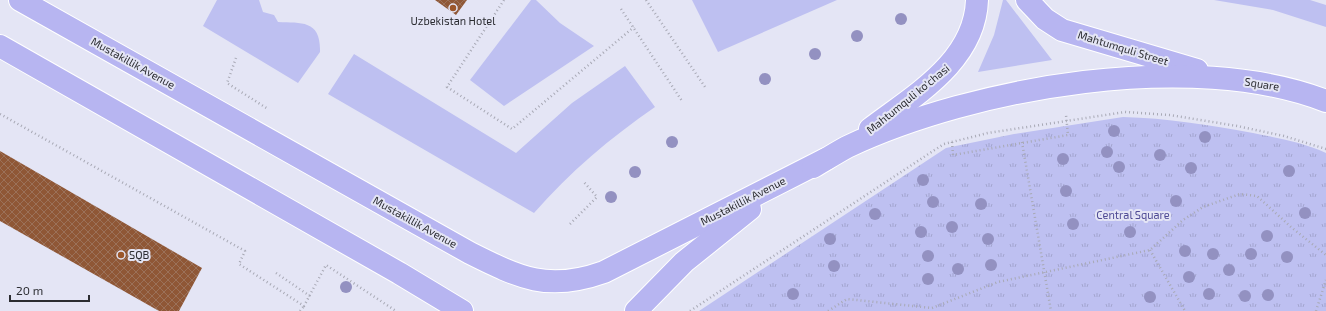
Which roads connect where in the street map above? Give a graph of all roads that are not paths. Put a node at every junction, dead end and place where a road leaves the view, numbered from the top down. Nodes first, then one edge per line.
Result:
1 (20, 0) edge
2 (977, 0) edge
3 (1027, 0) edge
4 (0, 46) edge
5 (1228, 80) junction
6 (1326, 102) edge
7 (847, 147) junction
8 (826, 159) junction
9 (462, 311) edge
10 (636, 311) edge

1 - 8 main road, Mustakillik Avenue
2 - 7 main road, Mahtumquli ko'chasi
3 - 5 main road, Mahtumquli Street
4 - 9 main road
5 - 6 main road, Square
5 - 7 main road
7 - 8 main road
8 - 10 main road

